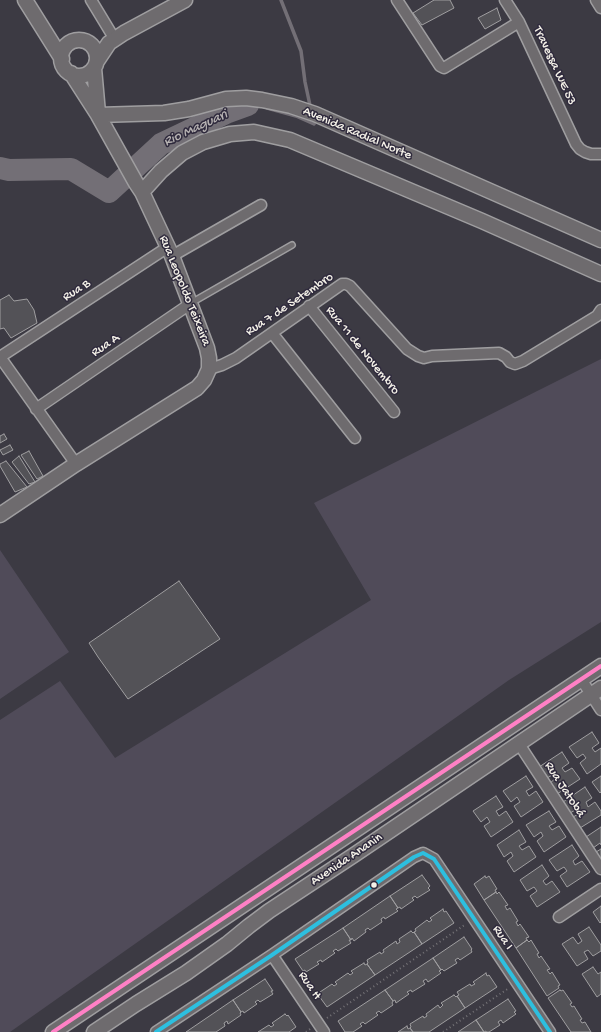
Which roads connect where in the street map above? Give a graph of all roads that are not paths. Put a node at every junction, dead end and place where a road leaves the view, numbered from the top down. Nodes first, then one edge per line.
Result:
1 (25, 0) edge
2 (91, 0) edge
3 (397, 0) edge
4 (505, 0) edge
5 (596, 0) edge
6 (182, 1) edge
7 (601, 8) edge
8 (519, 22) junction
9 (117, 33) junction
10 (88, 42) junction
11 (62, 59) junction
12 (96, 64) junction
13 (71, 73) junction
14 (98, 115) junction
15 (601, 154) edge
16 (139, 187) junction
17 (261, 205) dead end
18 (601, 240) edge
19 (292, 245) dead end
20 (170, 252) junction
21 (601, 274) edge
22 (190, 304) junction
23 (309, 306) junction
24 (599, 313) edge
25 (272, 333) junction
26 (0, 357) edge
27 (209, 369) junction
28 (36, 409) junction
29 (394, 412) dead end
30 (355, 438) dead end
31 (76, 464) junction
32 (0, 515) edge
33 (601, 666) edge
34 (581, 680) junction
35 (596, 691) edge
36 (601, 710) edge
37 (519, 744) junction
38 (601, 869) edge
39 (601, 889) edge
40 (559, 917) dead end
41 (272, 955) junction
42 (163, 959) junction
43 (176, 979) junction
44 (321, 1028) edge
45 (53, 1032) edge
46 (94, 1032) edge
47 (156, 1032) edge
48 (550, 1032) edge

1 - 11 main road
2 - 9 street
3 - 8 street
4 - 8 street, Travessa WE 53
5 - 7 street
6 - 9 main road
8 - 15 street, Travessa WE 53
9 - 10 main road
9 - 12 main road
10 - 11 main road
10 - 12 main road
11 - 13 main road
12 - 13 main road
12 - 14 main road, Rua Leopoldo Teixeira
13 - 14 main road, Rua Leopoldo Teixeira
14 - 16 main road, Rua Leopoldo Teixeira
14 - 18 main road, Avenida Radial Norte
16 - 20 main road, Rua Leopoldo Teixeira
16 - 21 main road
17 - 20 street, Rua B
19 - 22 lane
20 - 22 main road, Rua Leopoldo Teixeira
20 - 26 street, Rua B
22 - 27 main road, Rua Leopoldo Teixeira
22 - 28 street, Rua A
23 - 24 street, Rua 7 de Setembro
23 - 25 street, Rua 7 de Setembro
23 - 29 street, Rua 11 de Novembro
25 - 27 street, Rua 7 de Setembro
25 - 30 street
26 - 28 street
27 - 31 main road
28 - 31 street
31 - 32 main road
33 - 34 main road, Avenida Ananin
34 - 35 street
34 - 42 main road, Avenida Ananin
35 - 36 street
35 - 37 main road, Avenida Ananin
37 - 38 street, Rua Jatobá
37 - 43 main road, Avenida Ananin
39 - 40 street
41 - 44 street, Rua H
41 - 47 street
41 - 48 street, Rua I
42 - 43 main road
42 - 45 main road, Avenida Ananin
43 - 46 main road, Avenida Ananin

